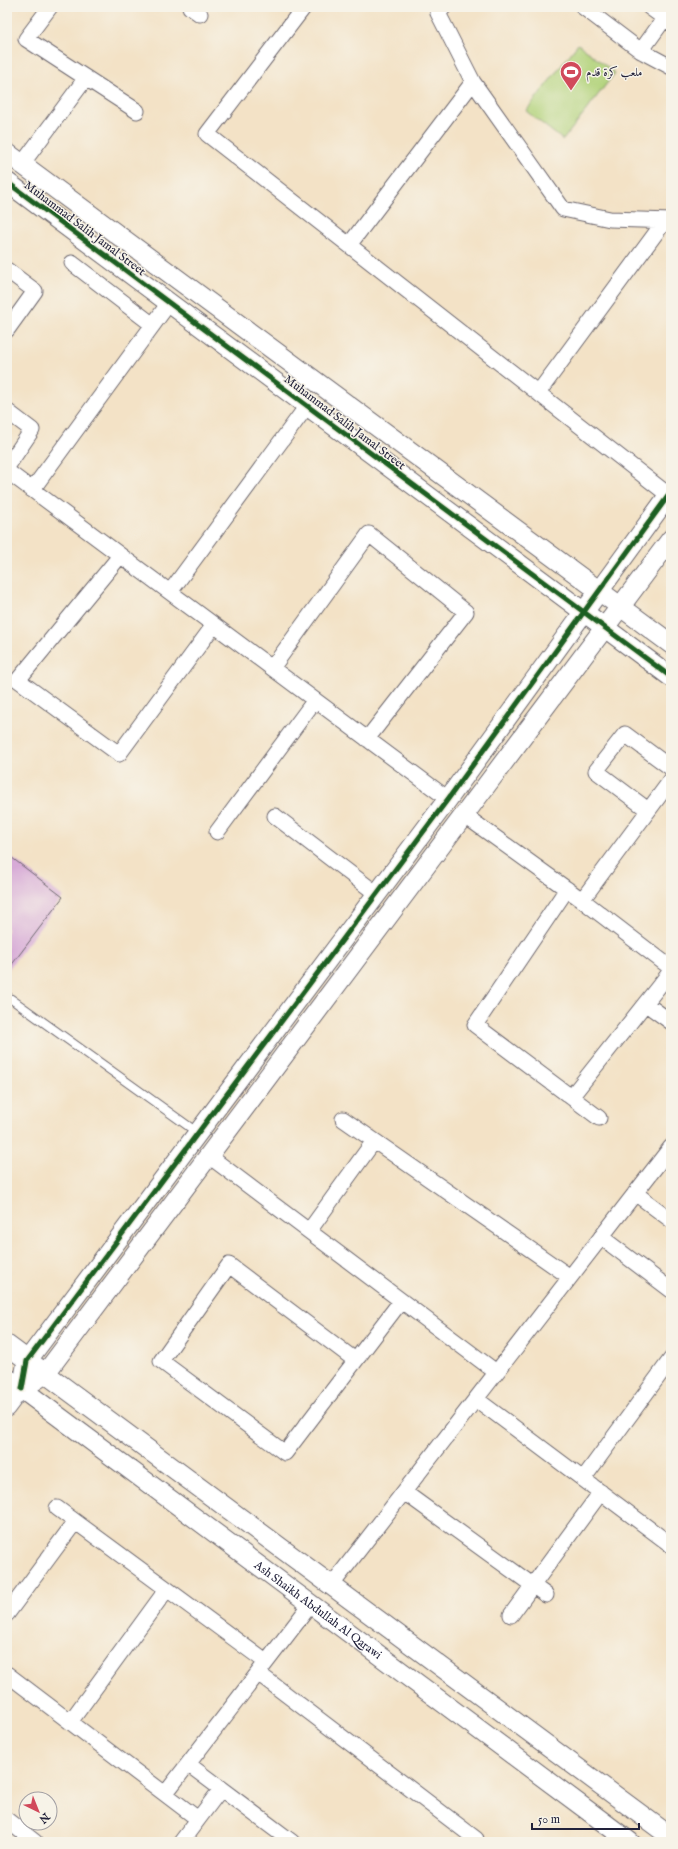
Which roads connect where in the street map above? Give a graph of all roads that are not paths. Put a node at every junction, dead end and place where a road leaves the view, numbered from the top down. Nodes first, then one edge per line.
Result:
1 (50, 7) edge
2 (304, 7) edge
3 (444, 7) edge
4 (582, 7) edge
5 (649, 7) edge
6 (667, 21) edge
7 (641, 51) junction
8 (671, 67) edge
9 (86, 78) junction
10 (473, 82) junction
11 (137, 111) dead end
12 (7, 153) edge
13 (22, 164) junction
14 (7, 182) edge
15 (668, 222) edge
16 (349, 245) junction
17 (72, 263) dead end
18 (7, 270) edge
19 (169, 303) junction
20 (153, 325) junction
21 (7, 330) edge
22 (538, 393) junction
23 (307, 406) junction
24 (7, 411) edge
25 (7, 467) edge
26 (7, 471) edge
27 (32, 490) junction
28 (670, 495) edge
29 (671, 539) edge
30 (120, 556) junction
31 (600, 591) junction
32 (170, 592) junction
33 (620, 606) junction
34 (585, 613) junction
35 (214, 625) junction
36 (604, 628) junction
37 (671, 644) edge
38 (272, 668) junction
39 (671, 677) edge
40 (314, 700) junction
41 (367, 739) junction
42 (671, 768) edge
43 (671, 780) edge
44 (448, 799) junction
45 (648, 810) junction
46 (464, 815) junction
47 (275, 816) dead end
48 (217, 832) dead end
49 (567, 889) junction
50 (377, 894) junction
51 (582, 900) junction
52 (671, 969) edge
53 (7, 996) edge
54 (646, 1004) junction
55 (671, 1022) edge
56 (571, 1097) junction
57 (599, 1118) dead end
58 (343, 1119) dead end
59 (198, 1133) junction
60 (374, 1141) junction
61 (671, 1147) edge
62 (209, 1156) junction
63 (635, 1193) junction
64 (671, 1220) edge
65 (309, 1231) junction
66 (601, 1237) junction
67 (570, 1277) junction
68 (671, 1290) edge
69 (401, 1301) junction
70 (7, 1346) edge
71 (671, 1359) edge
72 (356, 1360) junction
73 (27, 1361) junction
74 (496, 1372) junction
75 (45, 1374) junction
76 (7, 1378) edge
77 (22, 1389) junction
78 (476, 1399) junction
79 (7, 1409) edge
80 (583, 1479) junction
81 (404, 1492) junction
82 (600, 1492) junction
83 (57, 1508) dead end
84 (75, 1522) junction
85 (671, 1545) edge
86 (533, 1585) junction
87 (331, 1586) junction
88 (167, 1589) junction
89 (546, 1594) dead end
90 (310, 1604) junction
91 (7, 1614) edge
92 (511, 1616) dead end
93 (262, 1667) junction
94 (7, 1674) edge
95 (70, 1722) junction
96 (188, 1764) junction
97 (220, 1789) junction
98 (165, 1794) junction
99 (198, 1819) junction
100 (7, 1820) edge
101 (671, 1837) edge
102 (35, 1842) edge
103 (181, 1842) edge
104 (292, 1842) edge
105 (474, 1842) edge
106 (630, 1842) edge

1 - 9 street
2 - 16 street
3 - 10 street
4 - 7 street
5 - 6 street
6 - 7 street
7 - 8 street
9 - 11 street
9 - 13 street
10 - 15 street
10 - 16 street
12 - 13 street, Muhammad Salih Jamal Street
13 - 31 street, Muhammad Salih Jamal Street
14 - 19 street, Muhammad Salih Jamal Street
15 - 22 street
16 - 22 street
17 - 20 street
18 - 21 street
19 - 20 street
19 - 23 street, Muhammad Salih Jamal Street
20 - 27 street
22 - 28 street
23 - 32 street
23 - 34 street, Muhammad Salih Jamal Street
24 - 25 street
26 - 27 street
27 - 30 street
28 - 31 street
29 - 33 street
30 - 32 street
30 - 35 street
31 - 33 street, Muhammad Salih Jamal Street
31 - 34 street
32 - 35 street
33 - 36 street
33 - 37 street, Muhammad Salih Jamal Street
34 - 36 street, Muhammad Salih Jamal Street
34 - 44 street
35 - 38 street
36 - 39 street, Muhammad Salih Jamal Street
36 - 46 street
38 - 40 street
38 - 41 street
40 - 41 street
40 - 48 street
41 - 44 street
42 - 45 street
43 - 45 street
44 - 50 street
45 - 51 street
46 - 49 street
46 - 62 street
47 - 50 street
49 - 51 street
49 - 56 street
50 - 59 street
51 - 52 street
52 - 54 street
53 - 59 lane
54 - 55 street
54 - 56 street
56 - 57 street
58 - 60 street
59 - 73 street
60 - 65 street
60 - 67 street
61 - 63 street
62 - 65 street
62 - 75 street
63 - 64 street
63 - 66 street
65 - 69 street
66 - 67 street
66 - 68 street
67 - 74 street
69 - 72 street
69 - 74 street
70 - 73 street
71 - 80 street
72 - 72 street
73 - 75 street
73 - 77 street
74 - 78 street
75 - 77 street
75 - 87 street
76 - 77 street, Ash Shaikh Abdullah Al Qarawi
77 - 79 street
77 - 90 street, Ash Shaikh Abdullah Al Qarawi
78 - 80 street
78 - 81 street
80 - 82 street
81 - 86 street
81 - 87 street
82 - 85 street
82 - 86 street
83 - 84 street
84 - 88 street
84 - 91 street
86 - 89 street
86 - 92 street
87 - 101 street
88 - 93 street
88 - 95 street
90 - 93 street
90 - 106 street, Ash Shaikh Abdullah Al Qarawi
93 - 96 street
93 - 105 street
94 - 95 street
95 - 98 street
96 - 97 street
96 - 98 street
97 - 99 street
97 - 104 street
98 - 99 street
99 - 103 street
100 - 102 street

